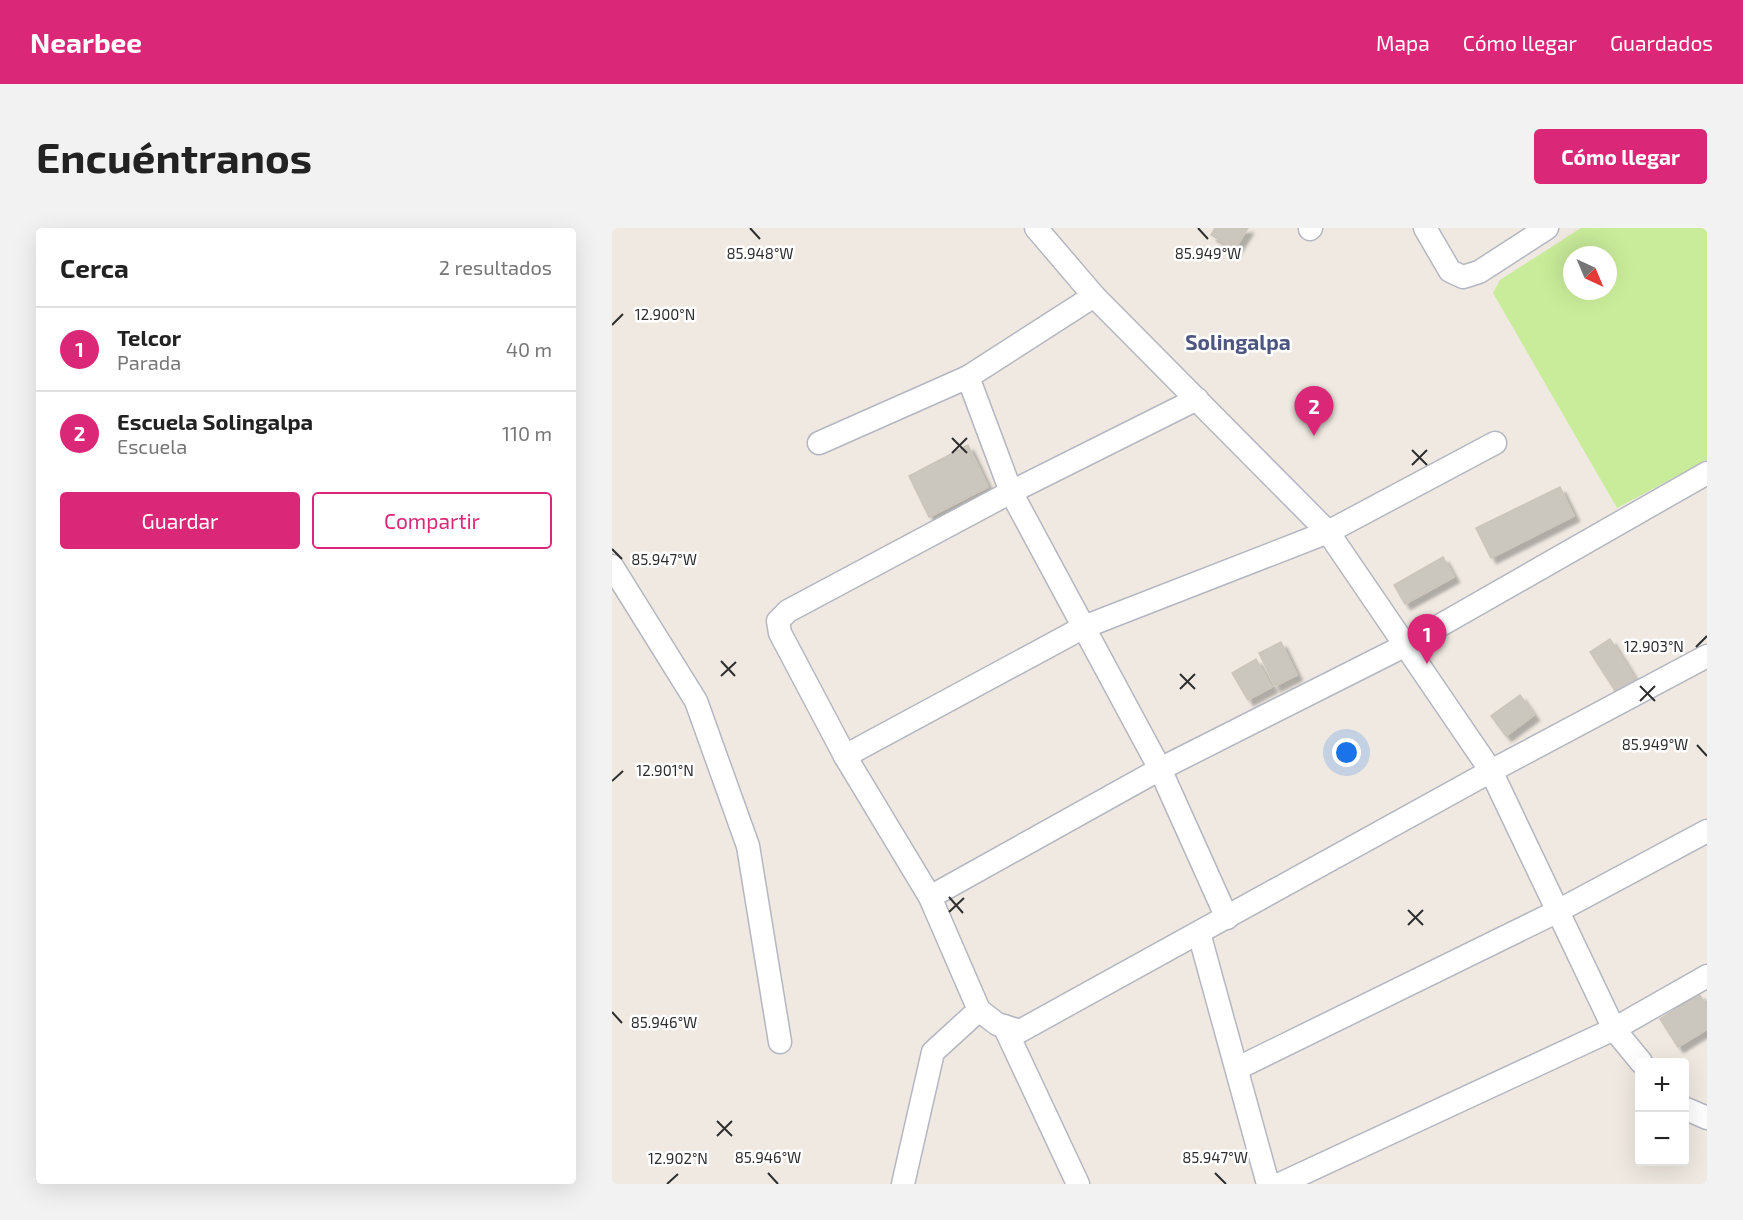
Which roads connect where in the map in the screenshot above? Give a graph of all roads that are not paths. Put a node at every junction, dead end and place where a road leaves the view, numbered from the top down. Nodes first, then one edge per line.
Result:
1 (1036, 228) edge
2 (1425, 228) edge
3 (1547, 228) edge
4 (1094, 296) junction
5 (968, 377) junction
6 (1197, 399) junction
7 (819, 443) dead end
8 (1495, 443) dead end
9 (1707, 473) edge
10 (1011, 492) junction
11 (1328, 532) junction
12 (612, 566) edge
13 (1084, 627) junction
14 (1404, 646) junction
15 (1706, 659) edge
16 (845, 756) junction
17 (1160, 769) junction
18 (1491, 771) junction
19 (1707, 831) edge
20 (930, 897) junction
21 (1556, 912) junction
22 (1227, 918) junction
23 (1199, 933) junction
24 (1707, 976) edge
25 (979, 1010) junction
26 (1004, 1026) junction
27 (1614, 1029) junction
28 (780, 1042) dead end
29 (1638, 1058) edge
30 (1238, 1068) junction
31 (1689, 1110) edge
32 (1707, 1119) edge
33 (903, 1184) edge
34 (1078, 1184) edge
35 (1268, 1184) edge
36 (1280, 1184) edge

1 - 4 street
2 - 3 street
4 - 5 street
4 - 6 street
5 - 7 street
5 - 10 street
6 - 10 street
6 - 11 street
8 - 11 street
9 - 14 street
10 - 13 street
10 - 16 street
11 - 13 street
11 - 14 street
12 - 28 street
13 - 16 street
13 - 17 street
14 - 17 street
14 - 18 street
15 - 18 street
16 - 20 street
17 - 20 street
17 - 22 street
18 - 21 street
18 - 22 street
19 - 21 street
20 - 25 street
21 - 27 street
21 - 30 street
22 - 23 street
23 - 26 street
23 - 30 street
24 - 27 street
25 - 26 street
25 - 33 street
26 - 34 street
27 - 29 street
27 - 36 street
30 - 35 street
31 - 32 street

